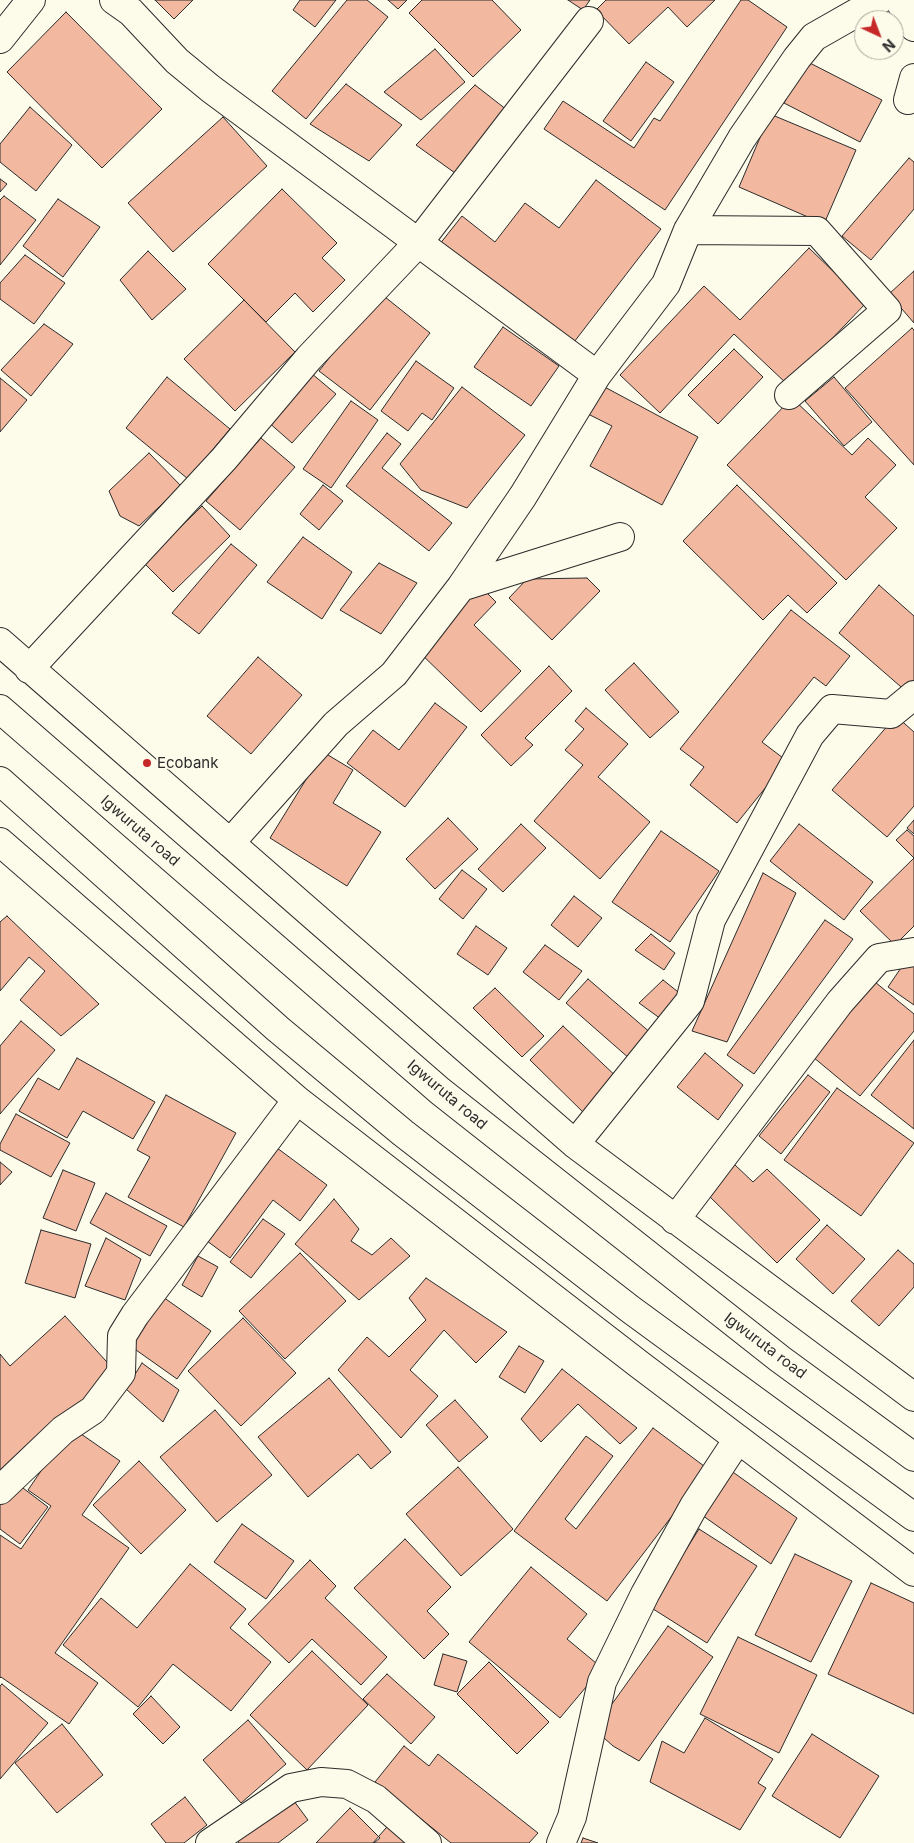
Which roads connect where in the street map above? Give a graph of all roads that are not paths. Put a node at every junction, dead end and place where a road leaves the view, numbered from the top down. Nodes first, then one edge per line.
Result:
1 (31, 0) edge
2 (114, 0) edge
3 (879, 0) edge
4 (899, 0) edge
5 (589, 21) dead end
6 (914, 27) edge
7 (0, 39) edge
8 (688, 230) junction
9 (418, 243) junction
10 (597, 375) junction
11 (789, 395) dead end
12 (620, 537) dead end
13 (461, 587) junction
14 (0, 642) edge
15 (29, 669) junction
16 (914, 695) edge
17 (0, 709) edge
18 (0, 781) edge
19 (0, 842) edge
20 (230, 843) junction
21 (914, 952) edge
22 (297, 1100) junction
23 (575, 1144) junction
24 (675, 1220) junction
25 (914, 1397) edge
26 (738, 1440) junction
27 (914, 1457) edge
28 (0, 1490) edge
29 (914, 1517) edge
30 (914, 1572) edge
31 (210, 1843) edge
32 (426, 1843) edge
33 (561, 1843) edge

1 - 7 street
2 - 9 street
3 - 8 street
4 - 6 street
5 - 9 street
8 - 10 street
8 - 11 street
9 - 10 street
9 - 15 street
10 - 13 street
12 - 13 street
13 - 20 street
14 - 15 street
15 - 20 street
16 - 23 street
17 - 27 street, Igwuruta road
18 - 29 street
19 - 22 street
20 - 23 street
21 - 24 street
22 - 26 street
22 - 28 street
23 - 24 street
24 - 25 street
26 - 30 street
26 - 33 street
31 - 32 street

